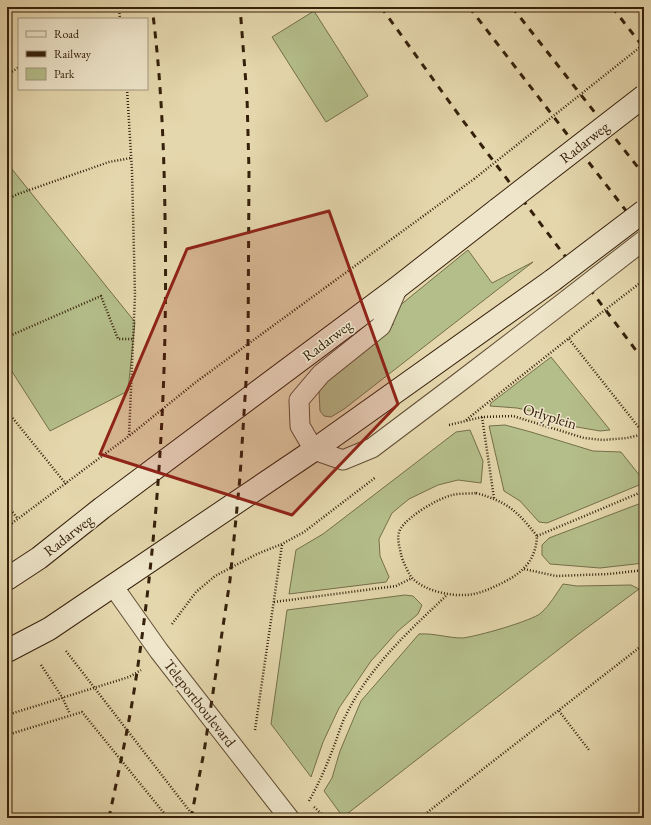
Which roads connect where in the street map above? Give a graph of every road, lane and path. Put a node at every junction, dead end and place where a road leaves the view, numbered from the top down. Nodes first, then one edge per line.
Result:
1 (119, 7) edge
2 (120, 18) edge
3 (644, 44) edge
4 (18, 68) edge
5 (7, 75) edge
6 (127, 90) edge
7 (644, 96) edge
8 (132, 158) junction
9 (7, 199) edge
10 (644, 211) edge
11 (644, 240) edge
12 (644, 280) edge
13 (398, 287) junction
14 (7, 337) edge
15 (132, 339) junction
16 (569, 339) junction
17 (7, 412) edge
18 (482, 417) junction
19 (465, 420) junction
20 (444, 428) dead end
21 (644, 434) edge
22 (129, 436) junction
23 (314, 450) junction
24 (379, 476) dead end
25 (66, 484) junction
26 (644, 491) edge
27 (494, 498) junction
28 (7, 505) edge
29 (18, 519) junction
30 (7, 527) edge
31 (537, 536) junction
32 (282, 544) junction
33 (524, 569) junction
34 (644, 570) edge
35 (412, 578) junction
36 (7, 579) edge
37 (113, 586) junction
38 (447, 595) junction
39 (274, 602) junction
40 (644, 644) edge
41 (7, 650) edge
42 (159, 651) junction
43 (95, 688) junction
44 (559, 711) junction
45 (7, 716) edge
46 (255, 730) dead end
47 (7, 736) edge
48 (589, 750) dead end
49 (304, 795) dead end
50 (309, 801) junction
51 (118, 815) dead end
52 (126, 818) edge
53 (130, 818) edge
54 (168, 818) edge
55 (196, 818) edge
56 (289, 818) edge
57 (326, 818) edge
58 (420, 818) edge

1 - 2 path
3 - 22 path, bridge
4 - 5 path
6 - 8 path
7 - 13 street, Radarweg, bridge
8 - 9 path
8 - 15 path
10 - 23 street, bridge
11 - 23 lane, bridge
12 - 16 path, bridge
13 - 23 lane
13 - 36 street, Radarweg
14 - 15 path
15 - 22 path
16 - 19 path
16 - 21 path
17 - 25 path
18 - 19 path, Orlyplein
18 - 21 path, Orlyplein
18 - 27 path
19 - 20 path, Orlyplein
22 - 25 path
23 - 37 street
24 - 32 path
25 - 29 path
26 - 31 path
27 - 31 path
27 - 35 path
28 - 29 path
29 - 30 path
31 - 33 path
32 - 39 path
32 - 42 path
33 - 34 path
33 - 38 path
35 - 38 path
35 - 39 path
37 - 41 street
37 - 42 lane, Teleportboulevard
38 - 50 path
39 - 46 path
40 - 44 path
42 - 43 path
42 - 56 lane, Teleportboulevard
43 - 45 path
43 - 55 path
44 - 48 path
44 - 58 path
47 - 54 path
49 - 50 path
50 - 57 path
51 - 52 path
52 - 53 path

